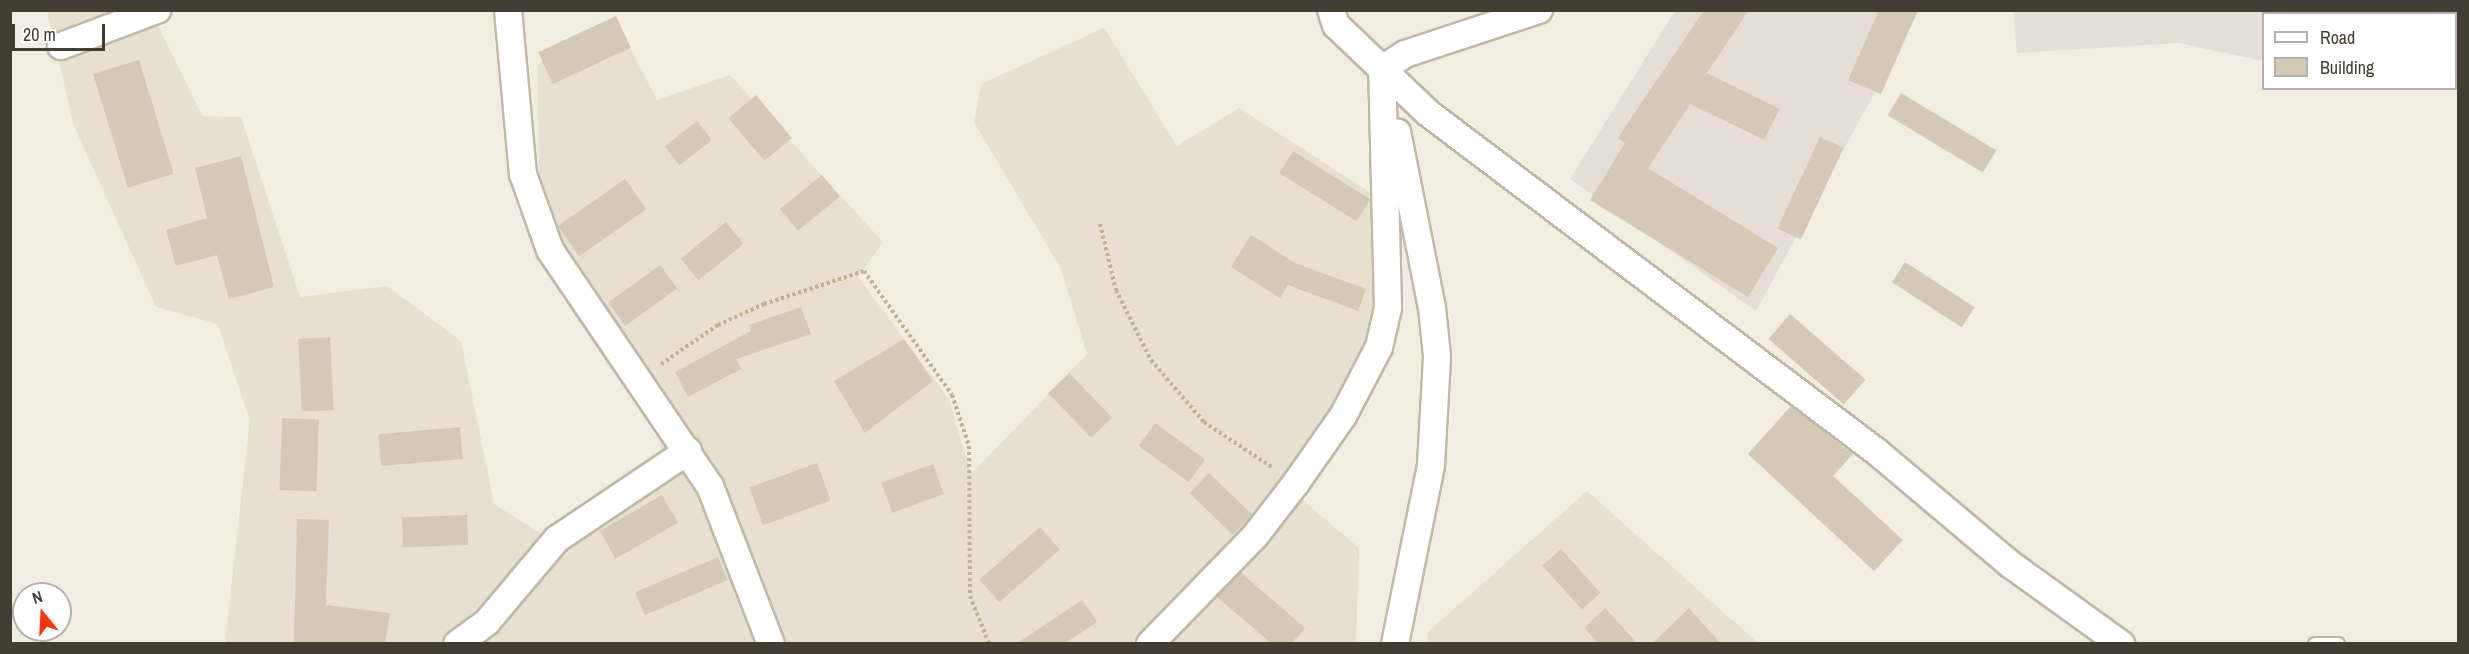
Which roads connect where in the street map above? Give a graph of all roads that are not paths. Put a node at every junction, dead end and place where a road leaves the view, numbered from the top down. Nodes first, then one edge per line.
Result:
1 (157, 10) edge
2 (508, 10) edge
3 (1539, 10) edge
4 (1328, 15) edge
5 (61, 46) dead end
6 (1382, 69) junction
7 (688, 451) junction
8 (457, 644) edge
9 (771, 644) edge
10 (1150, 644) edge
11 (1395, 644) edge
12 (2121, 644) edge
13 (2315, 644) edge
14 (2338, 644) edge

1 - 5 street
2 - 7 street
3 - 6 street
4 - 6 street
6 - 10 street
6 - 11 street
6 - 12 street
7 - 8 street
7 - 9 street
13 - 14 lane

